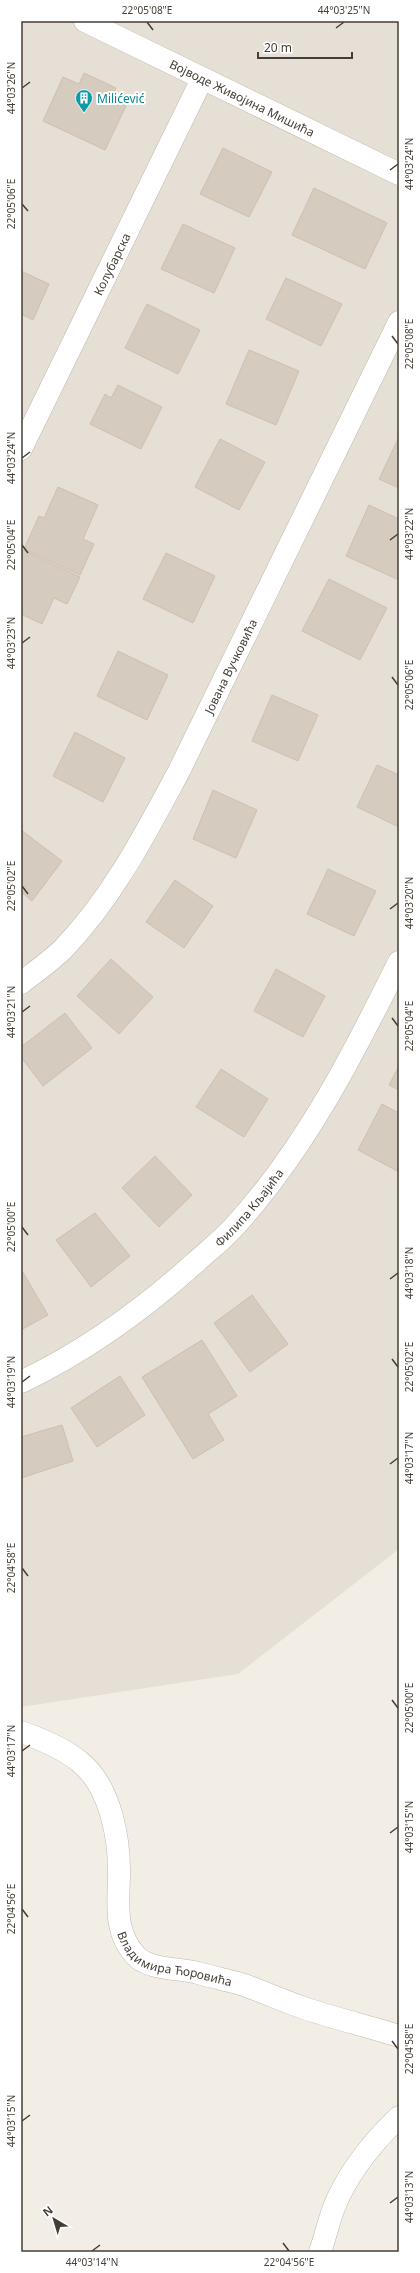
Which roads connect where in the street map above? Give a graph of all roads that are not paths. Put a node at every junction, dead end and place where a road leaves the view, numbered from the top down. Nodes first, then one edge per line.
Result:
1 (85, 21) edge
2 (202, 79) junction
3 (399, 174) edge
4 (399, 322) edge
5 (21, 449) edge
6 (399, 962) edge
7 (21, 983) edge
8 (21, 1382) edge
9 (21, 1732) edge
10 (399, 2036) edge
11 (399, 2117) edge
12 (320, 2252) edge

1 - 2 street, Војводе Живојина Мишића
2 - 3 street, Војводе Живојина Мишића
2 - 5 street, Колубарска
4 - 7 street, Јована Вучковића
6 - 8 street, Филипа Кљајића
9 - 10 street, Владимира Ћоровића
11 - 12 street

